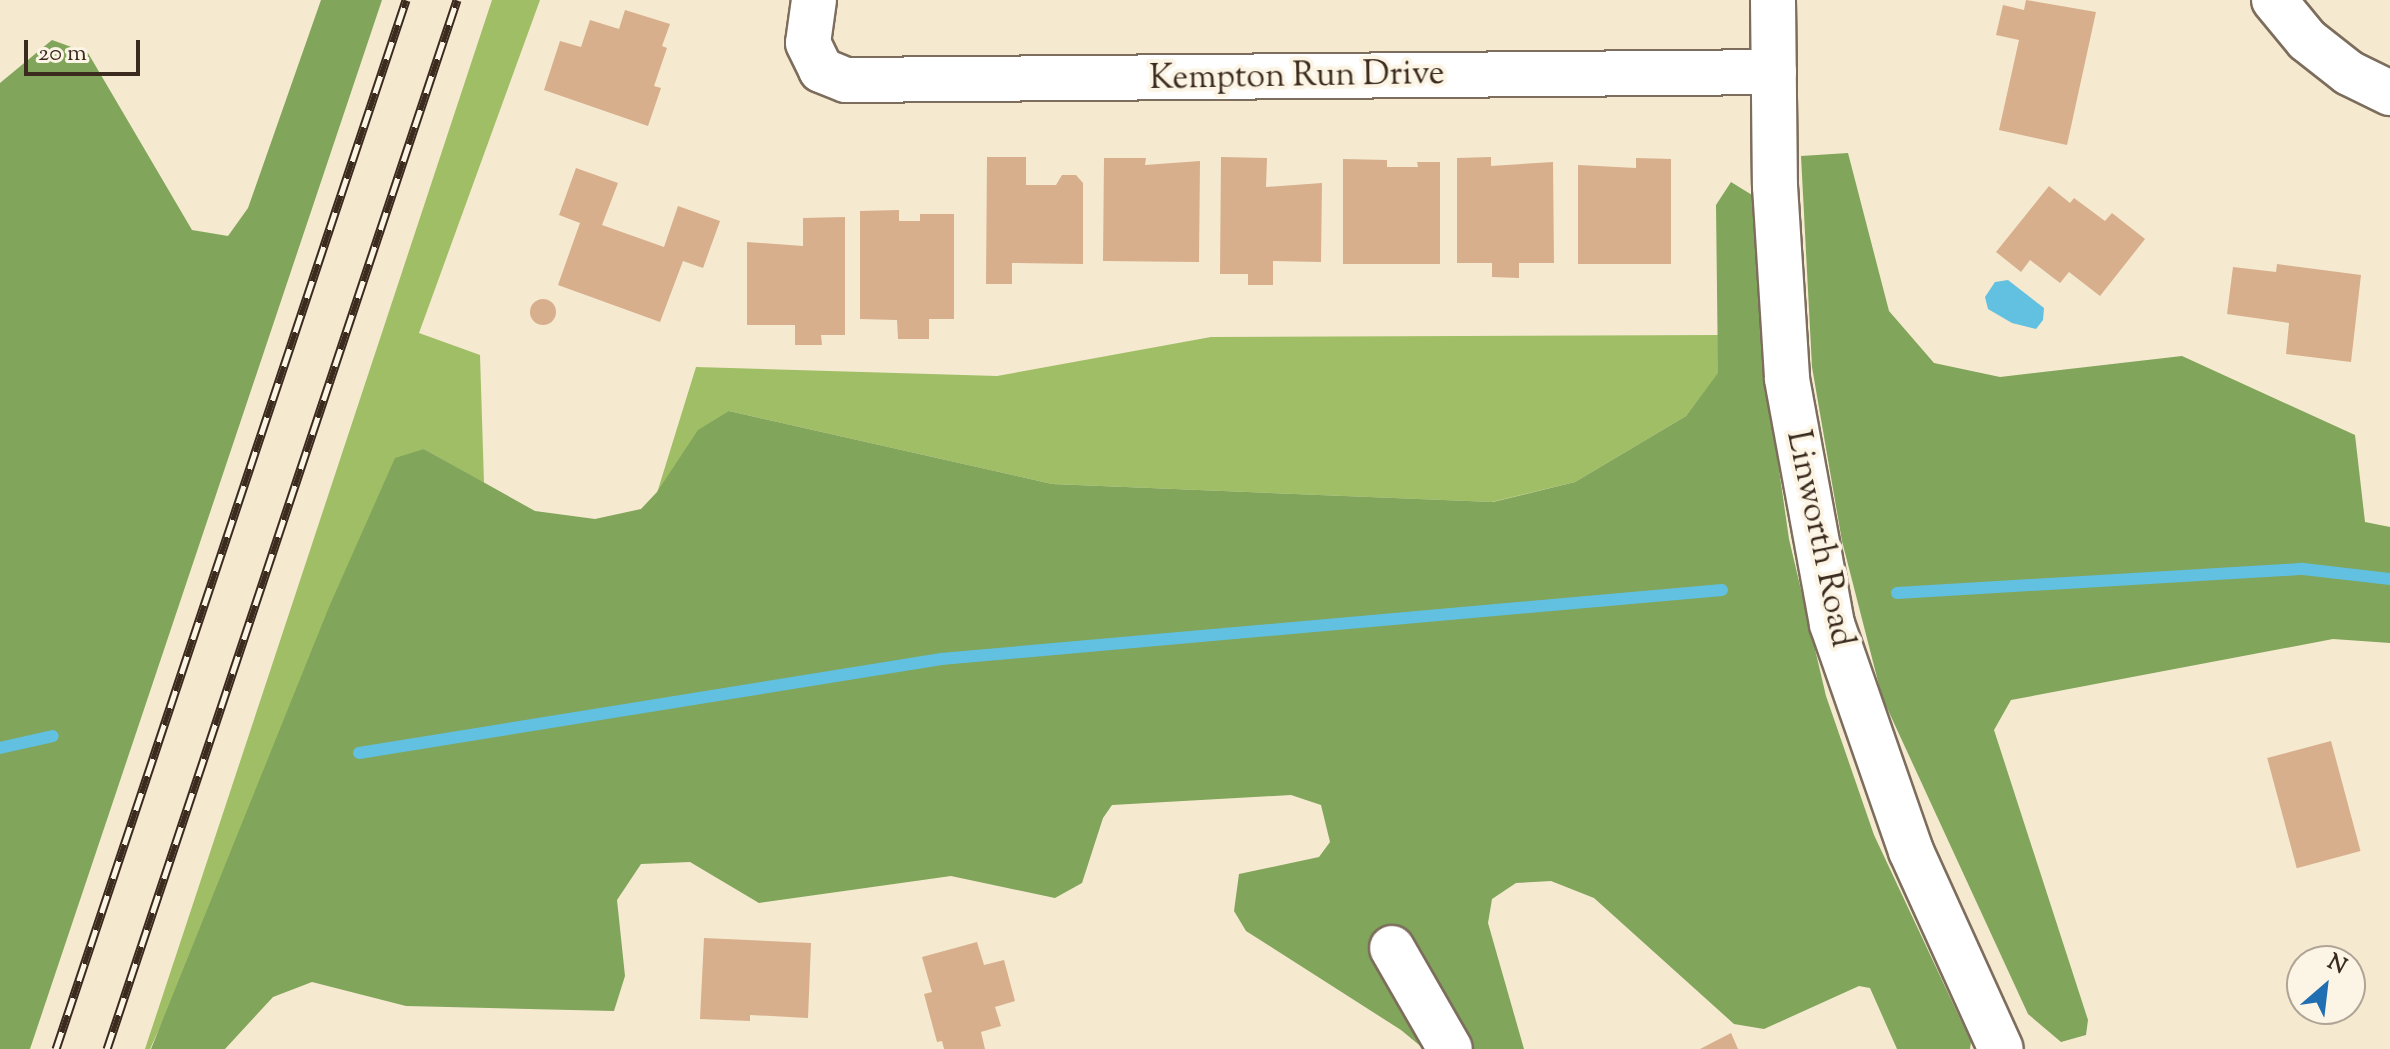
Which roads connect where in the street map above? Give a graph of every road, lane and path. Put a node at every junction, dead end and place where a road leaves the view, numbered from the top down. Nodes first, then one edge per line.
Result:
1 (814, 0) edge
2 (1773, 0) edge
3 (2274, 0) edge
4 (1774, 72) junction
5 (2390, 93) edge
6 (1392, 948) dead end
7 (1450, 1049) edge
8 (2001, 1049) edge

1 - 4 street, Kempton Run Drive
2 - 4 street, Linworth Road
3 - 5 street
4 - 8 street, Linworth Road
6 - 7 street

